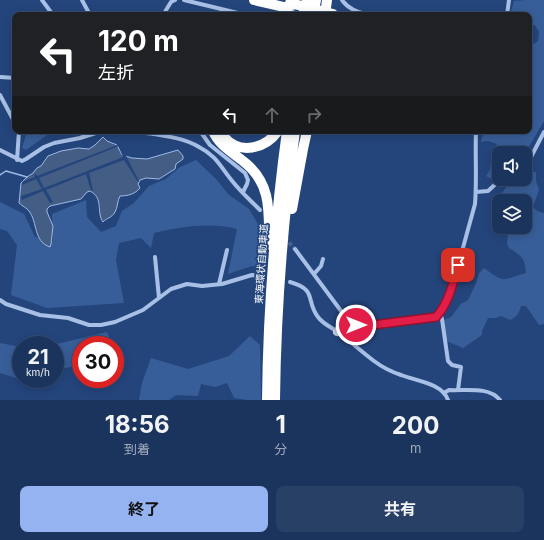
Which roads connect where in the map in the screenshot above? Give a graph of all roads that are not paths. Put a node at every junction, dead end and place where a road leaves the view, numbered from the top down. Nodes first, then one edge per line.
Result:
1 (42, 0) edge
2 (82, 0) edge
3 (175, 0) edge
4 (184, 0) edge
5 (254, 0) edge
6 (308, 0) edge
7 (316, 0) edge
8 (327, 0) edge
9 (342, 0) edge
10 (509, 0) edge
11 (191, 1) edge
12 (289, 5) edge
13 (51, 12) edge
14 (88, 12) edge
15 (166, 12) edge
16 (234, 12) edge
17 (305, 12) edge
18 (306, 12) edge
19 (314, 12) edge
20 (319, 12) edge
21 (331, 12) edge
22 (361, 12) edge
23 (507, 12) edge
24 (0, 77) edge
25 (12, 78) edge
26 (0, 95) edge
27 (12, 118) edge
28 (544, 132) edge
29 (19, 134) edge
30 (93, 134) edge
31 (150, 134) edge
32 (202, 134) edge
33 (215, 134) edge
34 (221, 134) edge
35 (275, 134) edge
36 (287, 134) edge
37 (295, 134) edge
38 (306, 134) edge
39 (476, 134) edge
40 (0, 150) edge
41 (532, 155) edge
42 (17, 160) junction
43 (493, 186) edge
44 (243, 192) junction
45 (476, 192) junction
46 (260, 210) dead end
47 (295, 249) tunnel mouth
48 (227, 250) dead end
49 (155, 257) dead end
50 (323, 260) dead end
51 (314, 274) junction
52 (263, 277) dead end
53 (290, 282) dead end
54 (219, 284) junction
55 (159, 298) junction
56 (0, 300) edge
57 (440, 313) junction
58 (346, 319) junction
59 (337, 332) junction
60 (272, 343) junction
61 (458, 390) junction
62 (444, 393) junction
63 (267, 400) edge
64 (275, 400) edge
65 (448, 400) edge
66 (500, 400) edge

1 - 13 street
2 - 14 street
3 - 15 street
4 - 11 street
5 - 12 highway
6 - 17 highway
7 - 19 highway
8 - 21 highway
9 - 22 street
10 - 23 street
11 - 16 street
12 - 18 highway
12 - 20 highway, bridge
24 - 25 street
26 - 27 street
28 - 41 street
29 - 42 street
30 - 42 street
31 - 44 street
32 - 44 street
33 - 60 highway
34 - 35 highway
36 - 60 highway, 東海環状自動車道
37 - 60 highway, 東海環状自動車道
38 - 60 highway
39 - 45 street
40 - 42 street
43 - 45 street
44 - 46 street
45 - 57 street
47 - 51 street
48 - 54 street
49 - 55 street
50 - 51 street
51 - 58 street
52 - 54 street
53 - 59 street
54 - 55 street
55 - 56 street
57 - 58 street
57 - 61 street
58 - 59 street
59 - 62 street
60 - 63 highway, 東海環状自動車道
60 - 64 highway, 東海環状自動車道
61 - 62 street
61 - 66 street
62 - 65 street

